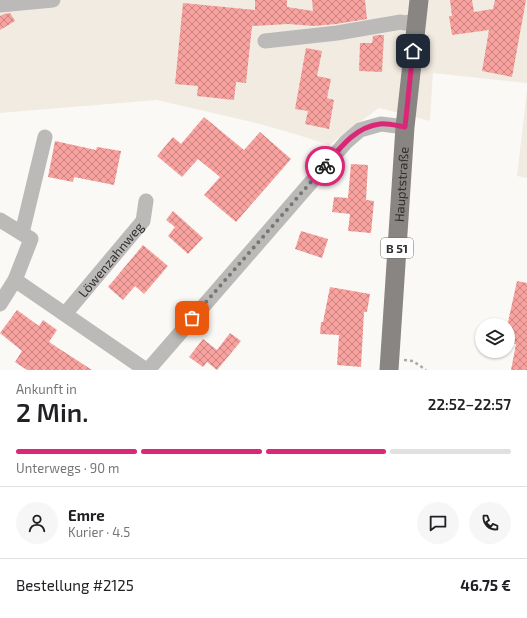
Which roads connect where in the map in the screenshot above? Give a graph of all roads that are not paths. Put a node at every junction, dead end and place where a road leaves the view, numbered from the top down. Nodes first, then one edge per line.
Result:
1 (53, 0) edge
2 (419, 0) edge
3 (0, 5) edge
4 (417, 21) junction
5 (265, 41) dead end
6 (405, 127) junction
7 (45, 137) dead end
8 (146, 201) dead end
9 (0, 220) edge
10 (27, 236) junction
11 (15, 280) junction
12 (0, 304) edge
13 (64, 314) junction
14 (389, 364) edge
15 (147, 370) edge

1 - 3 street
2 - 4 main road, Hauptstraße / B 51
4 - 5 street
4 - 6 main road, Hauptstraße / B 51
6 - 14 main road, Hauptstraße / B 51
6 - 15 street
7 - 10 street
8 - 13 street, Löwenzahnweg
9 - 10 street
10 - 11 street
11 - 12 street
11 - 13 street
13 - 15 street

